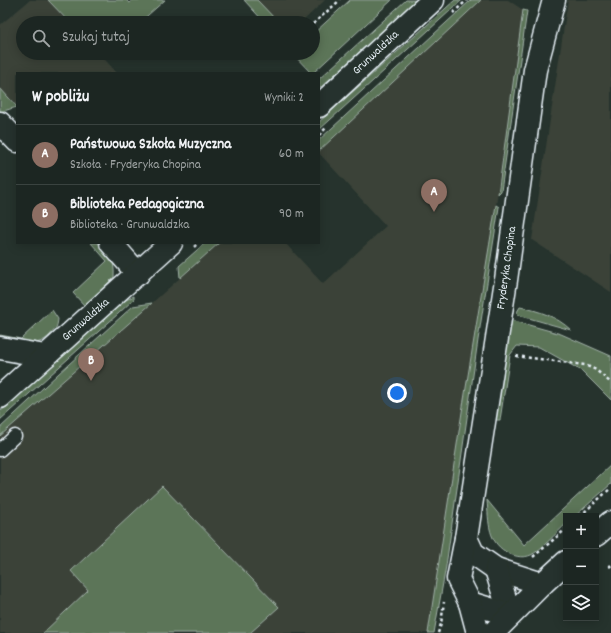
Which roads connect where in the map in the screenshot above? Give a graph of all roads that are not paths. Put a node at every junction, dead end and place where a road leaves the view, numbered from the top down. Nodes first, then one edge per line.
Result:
1 (433, 0) edge
2 (554, 0) edge
3 (320, 105) edge
4 (0, 123) edge
5 (16, 140) edge
6 (112, 244) edge
7 (170, 244) edge
8 (138, 274) junction
9 (0, 348) edge
10 (45, 356) junction
11 (0, 397) edge
12 (15, 436) dead end
13 (0, 450) edge
14 (611, 522) edge
15 (599, 532) edge
16 (466, 538) junction
17 (563, 565) edge
18 (496, 569) junction
19 (542, 584) junction
20 (470, 603) junction
21 (510, 615) junction
22 (478, 633) edge
23 (493, 633) edge

1 - 3 street, Grunwaldzka
2 - 16 street, Fryderyka Chopina
4 - 5 street
6 - 8 street
7 - 8 street, Grunwaldzka
8 - 10 street, Grunwaldzka
9 - 10 street
10 - 11 street, Grunwaldzka
12 - 13 lane
14 - 15 street
16 - 18 street
16 - 20 street, Fryderyka Chopina
17 - 19 street
18 - 19 street
18 - 21 street
19 - 21 street
20 - 21 street
20 - 22 street, Fryderyka Chopina
21 - 23 street

